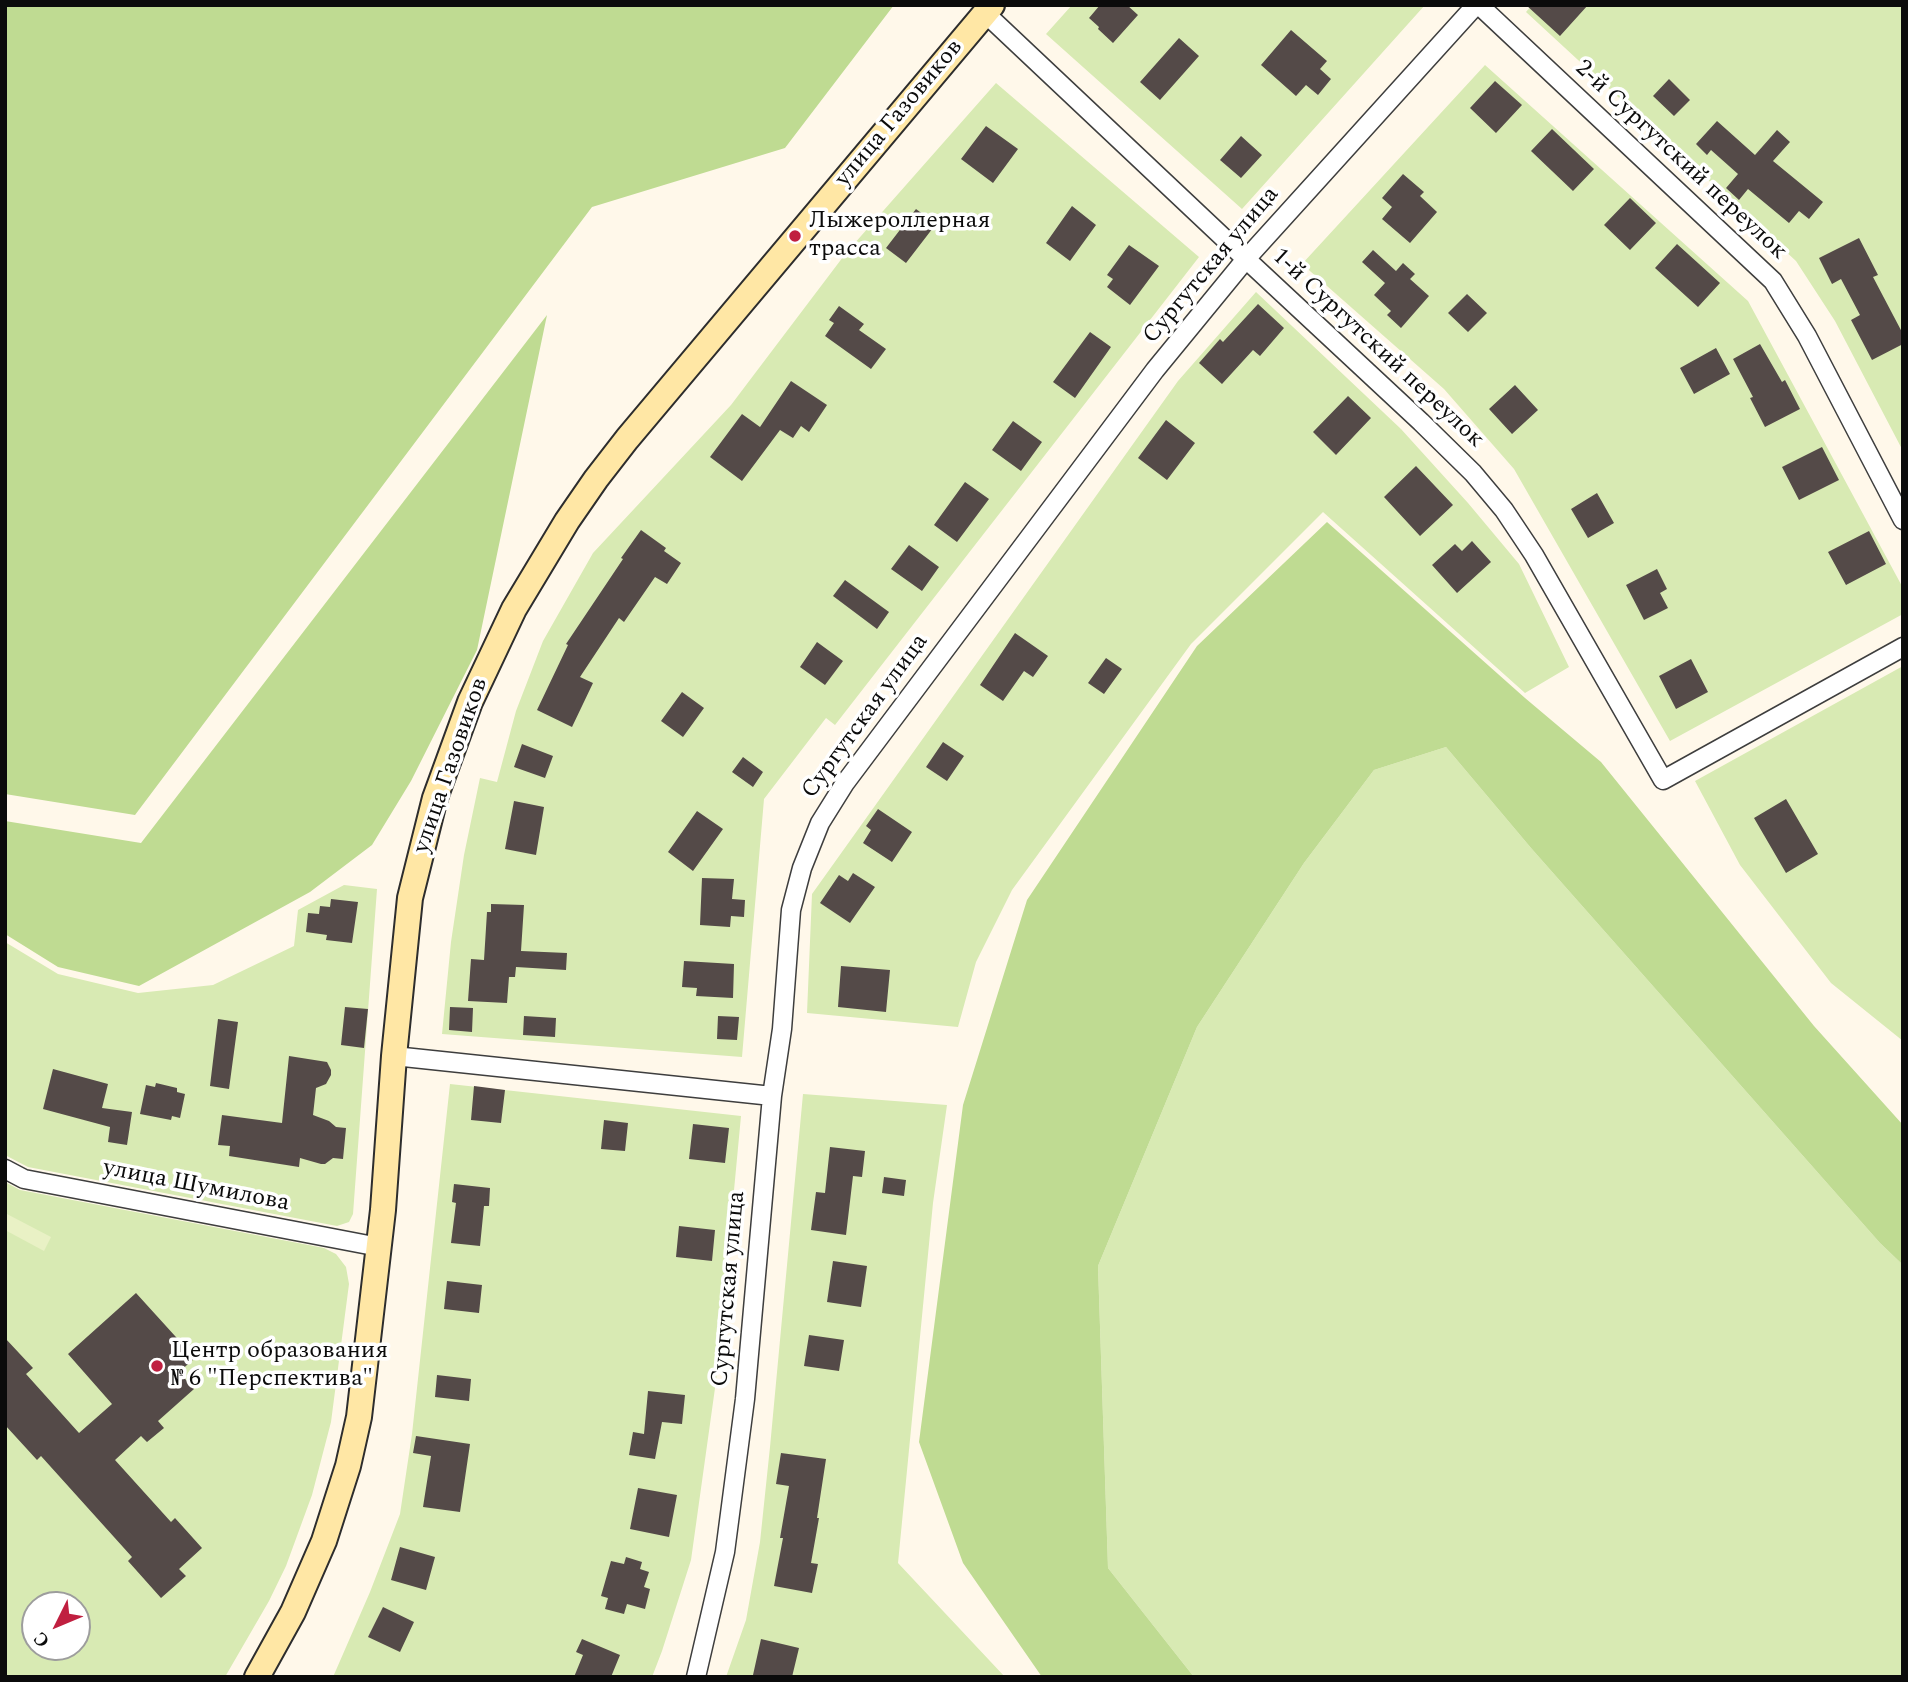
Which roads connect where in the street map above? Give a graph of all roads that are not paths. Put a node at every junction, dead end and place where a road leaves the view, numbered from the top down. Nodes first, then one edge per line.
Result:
1 (1477, 5) edge
2 (989, 9) edge
3 (1246, 259) junction
4 (1903, 520) edge
5 (1903, 646) edge
6 (394, 1056) junction
7 (772, 1096) junction
8 (5, 1169) edge
9 (379, 1247) junction
10 (257, 1677) edge
11 (696, 1677) edge

1 - 3 street, Сургутская улица
1 - 4 street, 2-й Сургутский переулок
2 - 3 street, 1-й Сургутский переулок
2 - 6 street, улица Газовиков
3 - 5 street, 1-й Сургутский переулок
3 - 7 street, Сургутская улица
6 - 7 street
6 - 9 street, улица Газовиков
7 - 11 street, Сургутская улица
8 - 9 street, улица Шумилова
9 - 10 street, улица Газовиков

